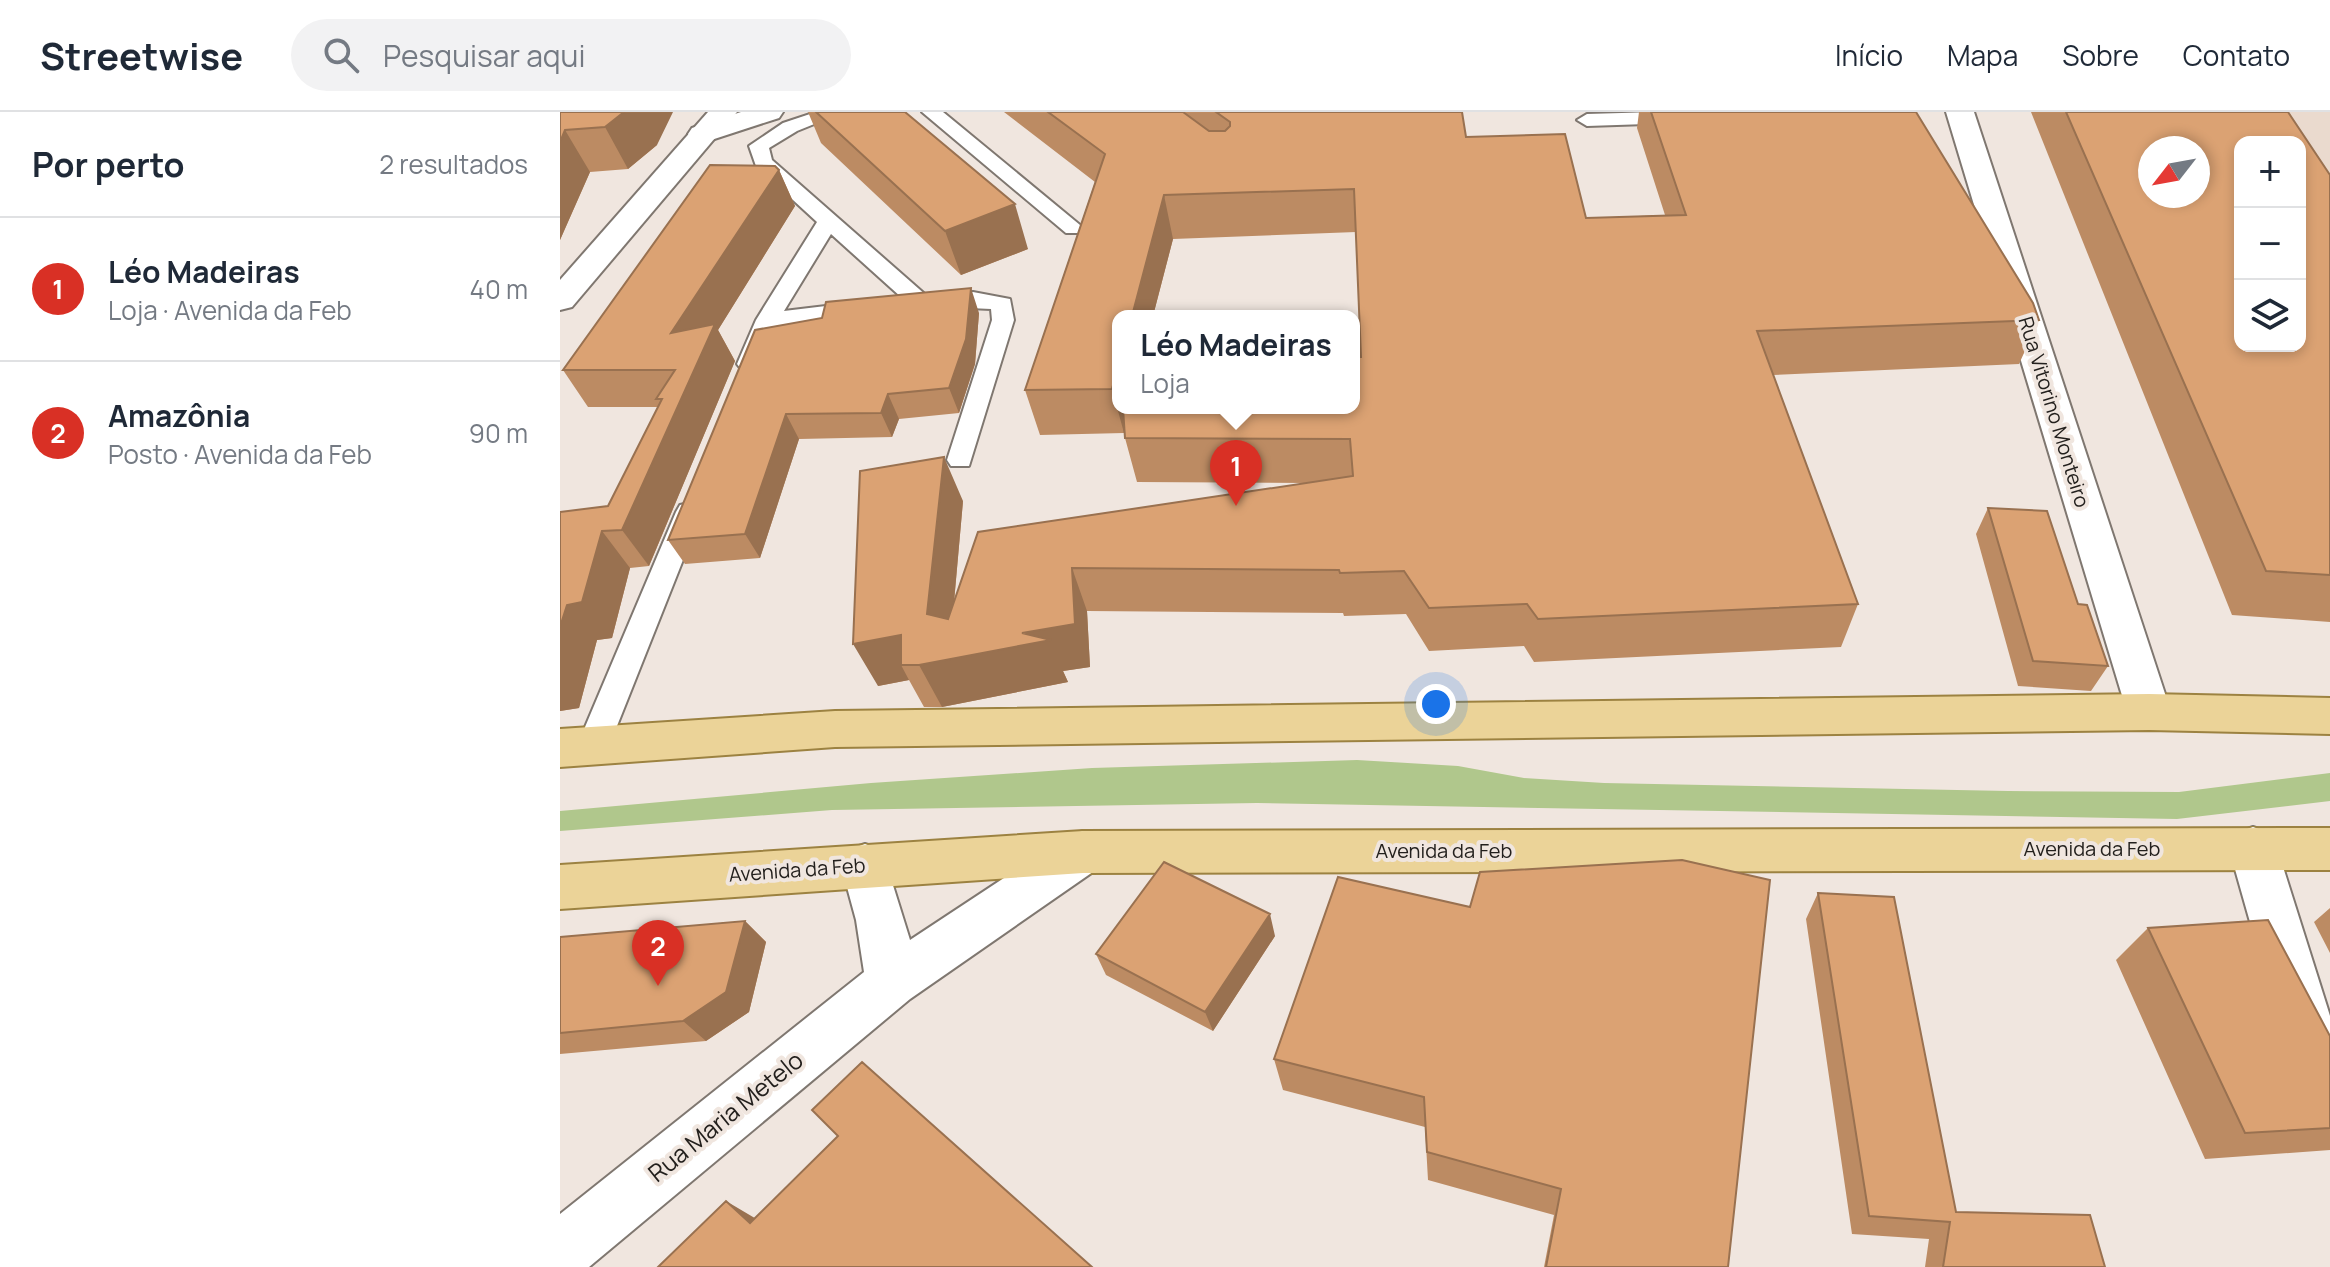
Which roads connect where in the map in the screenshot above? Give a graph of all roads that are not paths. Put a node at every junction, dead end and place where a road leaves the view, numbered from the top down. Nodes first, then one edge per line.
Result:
1 (723, 112) edge
2 (769, 112) edge
3 (835, 112) edge
4 (931, 112) edge
5 (1960, 112) edge
6 (1697, 117) edge
7 (1587, 120) dead end
8 (702, 134) junction
9 (829, 220) junction
10 (1073, 229) dead end
11 (560, 300) edge
12 (919, 301) junction
13 (767, 320) junction
14 (737, 394) edge
15 (960, 460) dead end
16 (695, 496) edge
17 (2149, 712) junction
18 (2330, 716) edge
19 (577, 747) edge
20 (2253, 848) junction
21 (2330, 849) edge
22 (1083, 852) junction
23 (865, 865) junction
24 (560, 887) edge
25 (892, 982) junction
26 (2330, 1105) edge
27 (560, 1252) edge

1 - 8 street
2 - 8 street
3 - 9 lane
4 - 10 lane
5 - 17 street, Rua Vitorino Monteiro
6 - 7 lane
8 - 11 street
9 - 12 lane
9 - 13 lane
12 - 13 lane
12 - 15 lane
13 - 14 lane
16 - 19 lane
17 - 18 main road
17 - 19 main road
20 - 21 main road, Avenida da Feb
20 - 22 main road, Avenida da Feb
20 - 26 street
22 - 23 main road, Avenida da Feb
22 - 25 street, Rua Maria Metelo
23 - 24 main road, Avenida da Feb
23 - 25 street
25 - 27 street, Rua Maria Metelo

